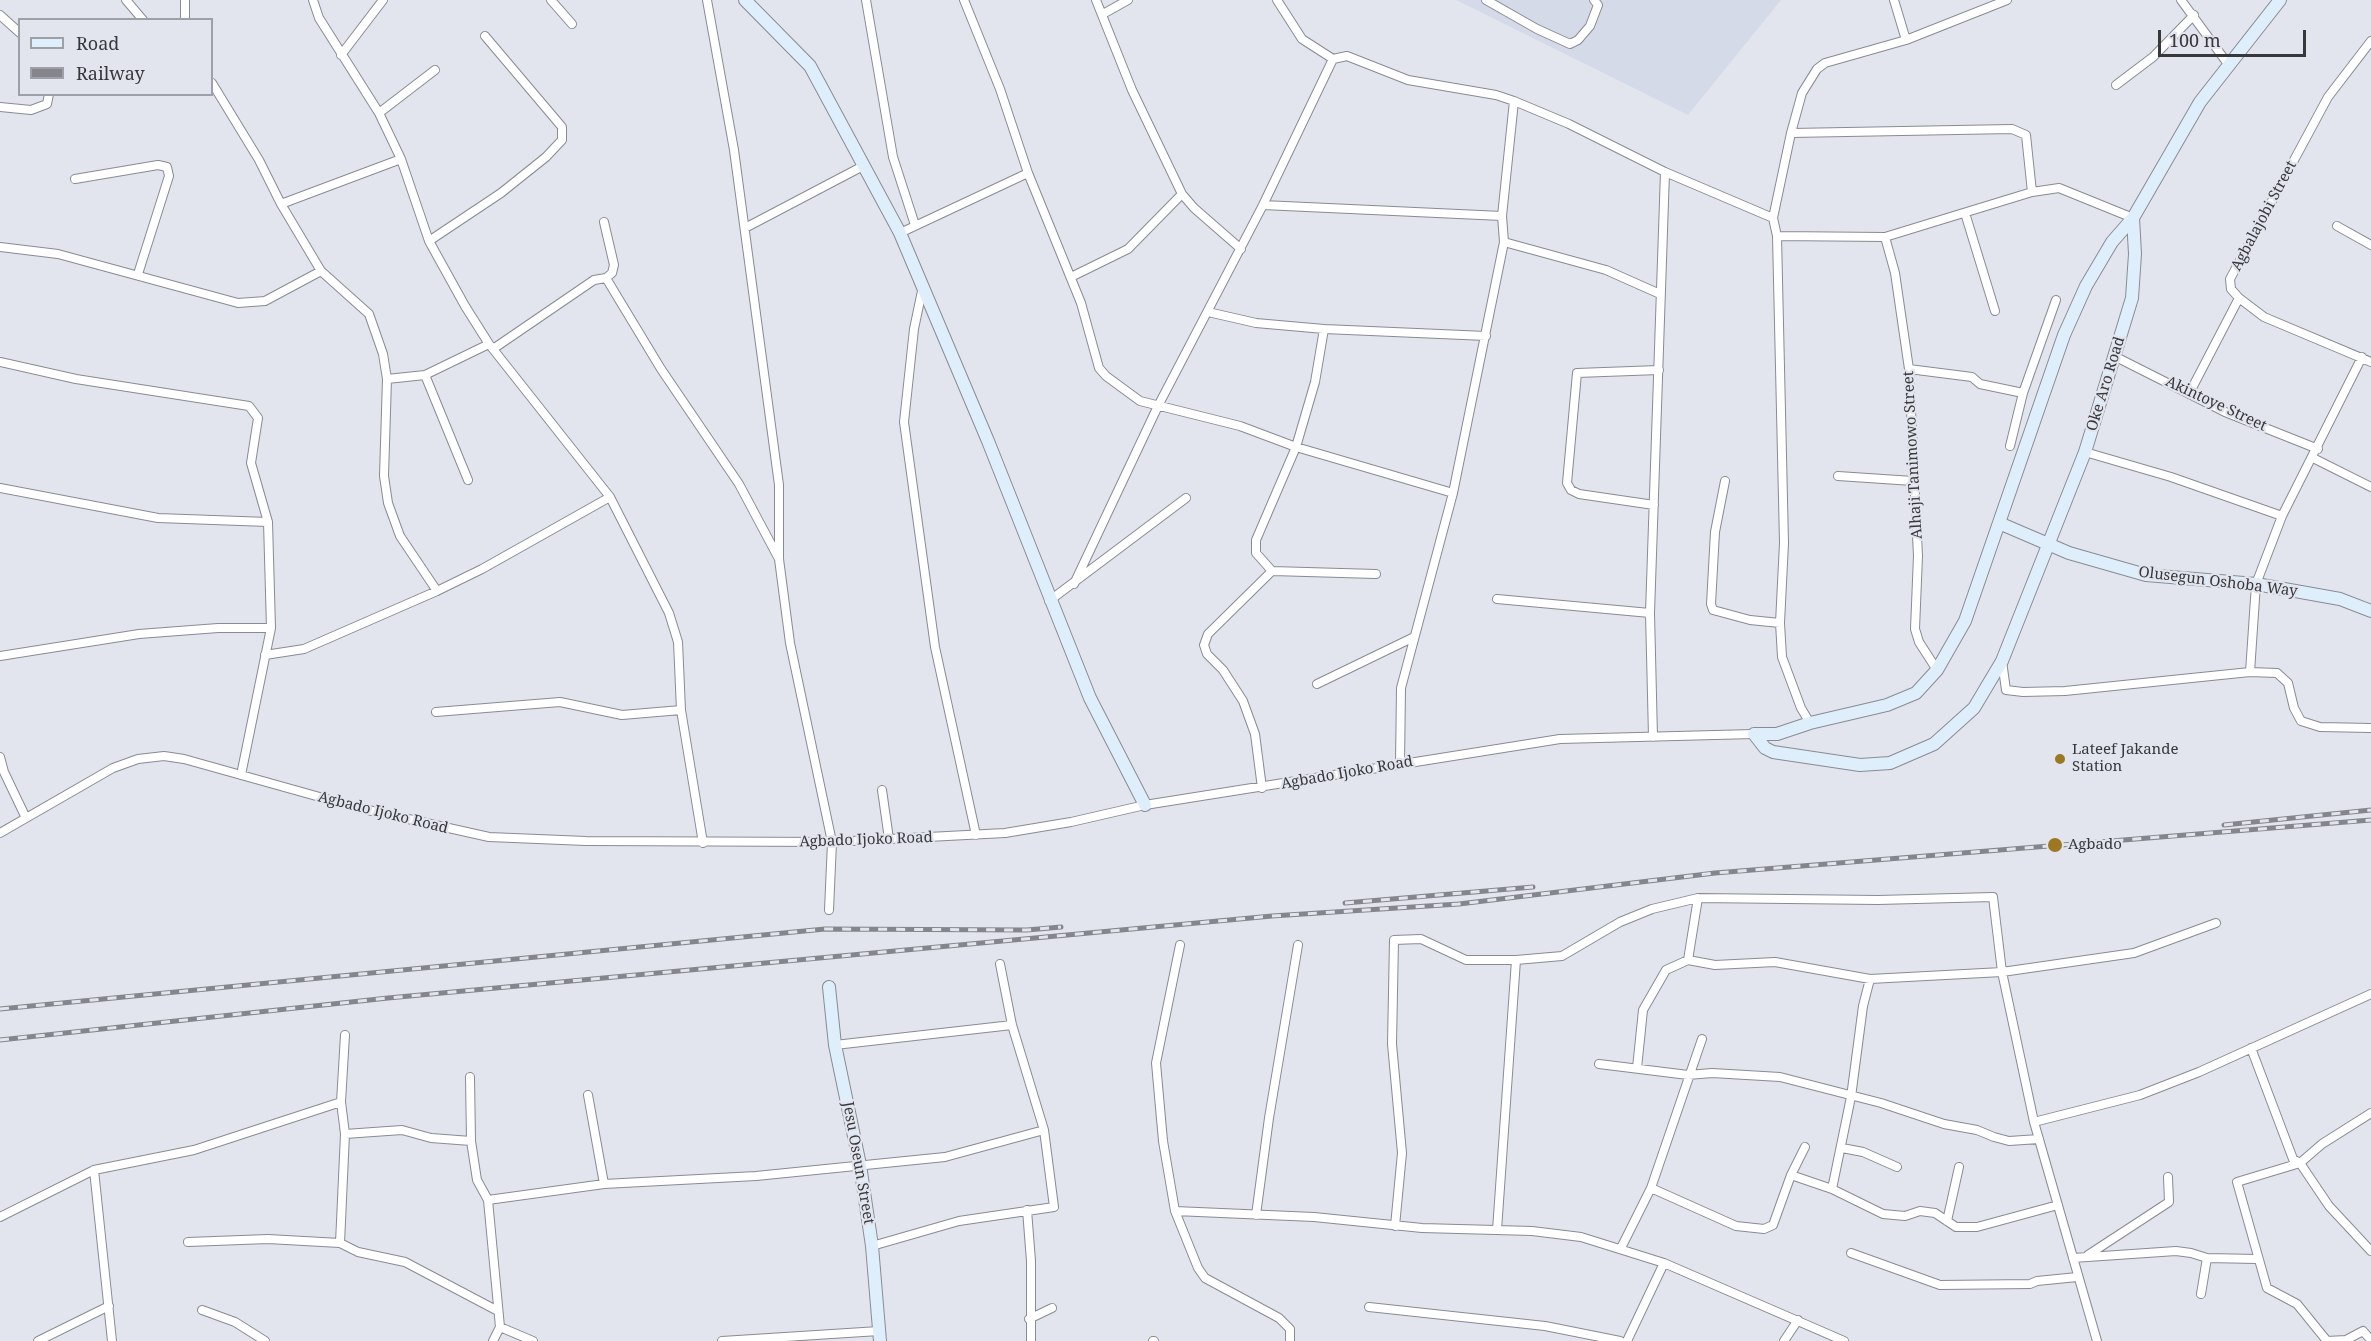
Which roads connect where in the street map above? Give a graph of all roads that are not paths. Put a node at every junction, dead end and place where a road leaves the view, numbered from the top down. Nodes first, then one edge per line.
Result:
1 (126, 0) edge
2 (185, 0) edge
3 (313, 0) edge
4 (383, 0) edge
5 (551, 0) edge
6 (706, 0) edge
7 (745, 0) edge
8 (866, 0) edge
9 (964, 0) edge
10 (1096, 0) edge
11 (1128, 0) edge
12 (1278, 0) edge
13 (1486, 0) edge
14 (1594, 0) edge
15 (1894, 0) edge
16 (2181, 0) edge
17 (2280, 0) edge
18 (2002, 1) edge
19 (1102, 14) junction
20 (0, 15) edge
21 (2194, 15) junction
22 (140, 18) edge
23 (183, 18) edge
24 (572, 24) dead end
25 (18, 31) edge
26 (485, 36) dead end
27 (1906, 40) junction
28 (2371, 41) edge
29 (341, 55) junction
30 (1333, 59) junction
31 (2228, 64) junction
32 (435, 70) dead end
33 (213, 85) edge
34 (2116, 85) dead end
35 (49, 96) edge
36 (1514, 101) junction
37 (0, 107) edge
38 (379, 113) junction
39 (1791, 134) junction
40 (401, 159) junction
41 (865, 165) junction
42 (1665, 172) junction
43 (1028, 173) junction
44 (75, 179) dead end
45 (2032, 192) junction
46 (1182, 194) junction
47 (281, 204) junction
48 (1263, 205) junction
49 (1965, 213) junction
50 (1502, 216) junction
51 (1773, 218) junction
52 (2133, 218) junction
53 (604, 222) dead end
54 (915, 225) junction
55 (2337, 226) dead end
56 (745, 228) junction
57 (900, 233) junction
58 (1777, 237) junction
59 (1885, 237) junction
60 (429, 241) junction
61 (1504, 242) junction
62 (2371, 245) edge
63 (0, 247) edge
64 (1240, 249) junction
65 (321, 271) junction
66 (138, 274) junction
67 (1071, 277) junction
68 (606, 278) junction
69 (923, 286) junction
70 (1660, 294) junction
71 (2239, 298) junction
72 (2056, 300) dead end
73 (1995, 311) dead end
74 (1208, 312) junction
75 (1324, 329) junction
76 (1486, 336) junction
77 (491, 346) junction
78 (2114, 356) junction
79 (2362, 357) junction
80 (0, 362) edge
81 (2371, 362) edge
82 (1909, 369) junction
83 (1659, 370) junction
84 (425, 375) junction
85 (387, 379) junction
86 (2190, 392) junction
87 (2024, 393) junction
88 (1158, 406) junction
89 (2010, 446) dead end
90 (1296, 447) junction
91 (2318, 449) junction
92 (2085, 452) junction
93 (2313, 459) junction
94 (1838, 476) dead end
95 (468, 480) dead end
96 (1725, 481) dead end
97 (1913, 481) junction
98 (2371, 487) edge
99 (0, 488) edge
100 (1453, 493) junction
101 (610, 497) junction
102 (1186, 498) dead end
103 (1654, 505) junction
104 (2282, 516) junction
105 (268, 522) junction
106 (1999, 523) junction
107 (2050, 545) junction
108 (779, 559) junction
109 (1272, 571) junction
110 (1376, 574) dead end
111 (1074, 584) junction
112 (2256, 584) junction
113 (437, 591) junction
114 (1497, 599) dead end
115 (1049, 601) junction
116 (2371, 611) edge
117 (1650, 613) junction
118 (1780, 623) junction
119 (272, 628) junction
120 (1412, 638) junction
121 (265, 655) junction
122 (0, 656) edge
123 (2002, 661) junction
124 (1937, 670) junction
125 (2250, 672) junction
126 (1317, 684) dead end
127 (681, 710) junction
128 (436, 712) dead end
129 (1810, 723) junction
130 (2371, 728) edge
131 (1754, 734) junction
132 (1653, 737) junction
133 (0, 757) edge
134 (1400, 764) junction
135 (241, 775) junction
136 (1262, 788) junction
137 (882, 790) dead end
138 (1145, 805) junction
139 (26, 818) junction
140 (0, 833) edge
141 (976, 835) junction
142 (889, 839) junction
143 (832, 842) junction
144 (703, 843) junction
145 (1698, 898) junction
146 (829, 910) dead end
147 (2216, 923) dead end
148 (1180, 945) dead end
149 (1298, 945) dead end
150 (1516, 960) junction
151 (1688, 960) junction
152 (1000, 964) dead end
153 (2002, 972) junction
154 (1870, 979) junction
155 (829, 987) dead end
156 (2371, 994) edge
157 (1012, 1025) junction
158 (345, 1035) dead end
159 (1702, 1039) dead end
160 (835, 1045) junction
161 (2251, 1048) junction
162 (1599, 1064) dead end
163 (1637, 1068) junction
164 (1688, 1075) junction
165 (470, 1077) dead end
166 (588, 1095) dead end
167 (1851, 1097) junction
168 (341, 1102) junction
169 (2371, 1113) edge
170 (2034, 1122) junction
171 (1044, 1130) junction
172 (345, 1134) junction
173 (2039, 1139) junction
174 (471, 1141) junction
175 (1805, 1147) dead end
176 (1842, 1148) junction
177 (2300, 1163) junction
178 (860, 1166) junction
179 (1897, 1167) dead end
180 (1959, 1167) dead end
181 (94, 1170) junction
182 (1791, 1175) junction
183 (2168, 1177) dead end
184 (604, 1184) junction
185 (1651, 1188) junction
186 (1832, 1190) junction
187 (488, 1200) junction
188 (2058, 1205) junction
189 (1027, 1210) junction
190 (1175, 1210) junction
191 (1256, 1215) junction
192 (0, 1217) edge
193 (1947, 1221) junction
194 (1395, 1226) junction
195 (1497, 1230) junction
196 (189, 1242) dead end
197 (340, 1243) junction
198 (872, 1246) junction
199 (1621, 1248) junction
200 (2371, 1251) edge
201 (1851, 1253) dead end
202 (2088, 1256) junction
203 (2073, 1258) junction
204 (2207, 1258) junction
205 (2257, 1259) junction
206 (1664, 1263) junction
207 (2077, 1277) junction
208 (2201, 1294) dead end
209 (109, 1306) junction
210 (1369, 1307) dead end
211 (1052, 1308) dead end
212 (202, 1310) dead end
213 (496, 1310) junction
214 (1029, 1319) junction
215 (1798, 1320) junction
216 (500, 1327) junction
217 (880, 1336) edge
218 (2371, 1340) edge
219 (38, 1341) edge
220 (112, 1341) edge
221 (265, 1341) edge
222 (493, 1341) edge
223 (533, 1341) edge
224 (722, 1341) edge
225 (728, 1341) edge
226 (1030, 1341) edge
227 (1290, 1341) edge
228 (1620, 1341) edge
229 (1627, 1341) edge
230 (1784, 1341) edge
231 (1844, 1341) edge
232 (2097, 1341) edge

1 - 22 street
2 - 23 street
3 - 29 street
4 - 29 street
5 - 24 street
6 - 56 street
7 - 41 main road
8 - 54 street
9 - 43 street
10 - 19 street
11 - 19 street
12 - 30 street
13 - 14 street
15 - 27 street
16 - 21 street
17 - 31 main road
18 - 27 street
19 - 46 street
20 - 25 street
21 - 31 street
21 - 34 street
26 - 60 street
27 - 39 street
28 - 71 street, Agbalajobi Street
29 - 38 street
30 - 36 street
30 - 48 street
31 - 52 main road
32 - 38 street
33 - 47 street
35 - 37 street
36 - 42 street
36 - 50 street
38 - 40 street
39 - 45 street
39 - 51 street
40 - 47 street
40 - 60 street
41 - 56 street
41 - 57 main road
42 - 51 street
42 - 70 street
43 - 54 street
43 - 67 street
44 - 66 street
45 - 49 street
45 - 52 street
46 - 64 street
46 - 67 street
47 - 65 street
48 - 50 street
48 - 64 street
49 - 59 street
49 - 73 street
50 - 61 street
51 - 58 street
52 - 78 main road, Oke Aro Road
52 - 106 main road
53 - 68 street
54 - 57 street
55 - 62 street
56 - 108 street
57 - 69 main road
58 - 59 street
58 - 118 street
59 - 82 street, Alhaji Tanimowo Street
60 - 77 street
61 - 70 street
61 - 76 street
63 - 66 street
64 - 74 street
65 - 66 street
65 - 85 street
67 - 88 street
68 - 77 street
68 - 108 street
69 - 115 main road
69 - 141 street
70 - 83 street
71 - 79 street
71 - 86 street
72 - 87 street
74 - 75 street
74 - 88 street
75 - 76 street
75 - 90 street
76 - 100 street
77 - 84 street
77 - 101 street
78 - 86 street, Akintoye Street
78 - 92 main road, Oke Aro Road
79 - 81 street
79 - 91 street
80 - 105 street
82 - 87 street
82 - 97 street, Alhaji Tanimowo Street
83 - 103 street
83 - 103 street
84 - 85 street
84 - 95 street
85 - 113 street
86 - 91 street, Akintoye Street
87 - 89 street
88 - 90 street
88 - 111 street
90 - 100 street
90 - 109 street
91 - 93 street
92 - 104 street
92 - 107 main road, Oke Aro Road
93 - 98 street
93 - 104 street
94 - 97 street
96 - 118 street
97 - 124 street, Alhaji Tanimowo Street
99 - 105 street
100 - 120 street
101 - 113 street
101 - 127 street
102 - 111 street
103 - 117 street
104 - 112 street
105 - 119 street
106 - 107 main road, Olusegun Oshoba Way
106 - 124 main road, Agbado Ijoko Road
107 - 112 main road, Olusegun Oshoba Way
107 - 123 main road
108 - 143 street
109 - 110 street
109 - 136 street
111 - 115 street
112 - 116 main road, Olusegun Oshoba Way
112 - 125 street
113 - 121 street
114 - 117 street
115 - 138 main road
117 - 132 street
118 - 129 street
119 - 121 street
119 - 122 street
120 - 126 street
120 - 134 street
121 - 135 street
123 - 125 street
123 - 131 main road
124 - 129 main road, Agbado Ijoko Road
125 - 130 street
127 - 128 street
127 - 144 street
129 - 131 main road, Agbado Ijoko Road
131 - 132 street, Agbado Ijoko Road
132 - 134 street, Agbado Ijoko Road
133 - 139 street
134 - 136 street, Agbado Ijoko Road
135 - 139 street, Agbado Ijoko Road
135 - 144 street, Agbado Ijoko Road
136 - 138 street, Agbado Ijoko Road
137 - 142 street
138 - 141 street, Agbado Ijoko Road
139 - 140 street, Agbado Ijoko Road
141 - 142 street, Agbado Ijoko Road
142 - 143 street, Agbado Ijoko Road
143 - 144 street, Agbado Ijoko Road
143 - 146 street
145 - 150 street
145 - 151 street
145 - 153 street
147 - 153 street
148 - 190 street
149 - 191 street
150 - 194 street
150 - 195 street
151 - 154 street
151 - 163 street
152 - 157 street
153 - 154 street
153 - 170 street
154 - 167 street
155 - 160 main road, Jesu Oseun Street
156 - 161 street
157 - 160 street
157 - 171 street
158 - 168 street
159 - 164 street
160 - 178 main road, Jesu Oseun Street
161 - 170 street
161 - 177 street
162 - 163 street
163 - 164 street
164 - 167 street
164 - 185 street
165 - 174 street
166 - 184 street
167 - 173 street
167 - 176 street
168 - 172 street
168 - 181 street
169 - 177 street
170 - 173 street
171 - 178 street
171 - 189 street
172 - 174 street
172 - 197 street
173 - 188 street
174 - 187 street
175 - 182 street
176 - 179 street
176 - 186 street
177 - 200 street
177 - 205 street
178 - 184 street
178 - 198 main road, Jesu Oseun Street
180 - 193 street
181 - 192 street
181 - 209 street
182 - 185 street
182 - 186 street
183 - 202 street
184 - 187 street
185 - 199 street
186 - 193 street
187 - 213 street
188 - 193 street
188 - 203 street
189 - 198 street
189 - 214 street
190 - 191 street
190 - 227 street
191 - 194 street
194 - 195 street
195 - 199 street
196 - 197 street
197 - 213 street
198 - 217 main road, Jesu Oseun Street
199 - 206 street
201 - 207 street
202 - 203 street
202 - 204 street
203 - 207 street
204 - 205 street
204 - 208 street
205 - 218 street
206 - 215 street
206 - 229 street
207 - 232 street
209 - 219 street
209 - 220 street
210 - 228 street
211 - 214 street
212 - 221 street
213 - 216 street
214 - 226 street
215 - 230 street
215 - 231 street
216 - 222 street
216 - 223 street
217 - 225 street
224 - 225 street

